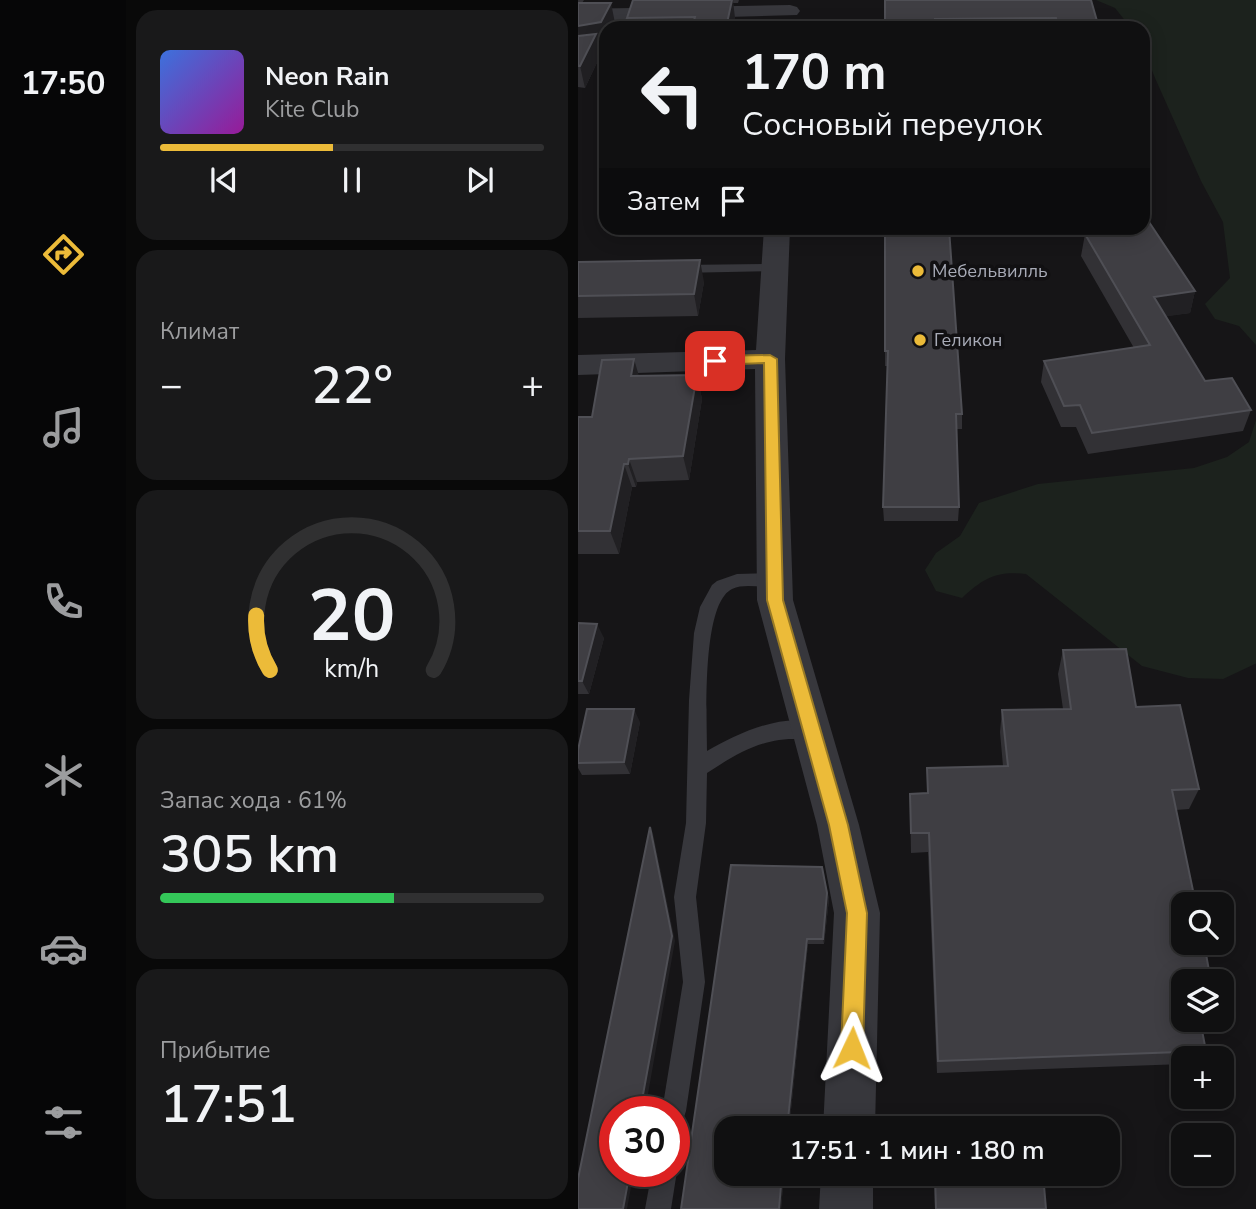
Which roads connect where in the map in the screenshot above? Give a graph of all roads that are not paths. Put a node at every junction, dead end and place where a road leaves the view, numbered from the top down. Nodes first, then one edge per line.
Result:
1 (789, 13) edge
2 (578, 15) edge
3 (599, 49) edge
4 (578, 52) edge
5 (777, 235) edge
6 (775, 268) junction
7 (670, 269) edge
8 (770, 359) junction
9 (578, 365) edge
10 (774, 580) junction
11 (812, 730) junction
12 (698, 768) junction
13 (676, 1096) edge
14 (849, 1116) edge
15 (847, 1186) edge
16 (661, 1187) edge
17 (658, 1209) edge
18 (846, 1209) edge

1 - 2 street
3 - 4 lane
5 - 6 street
6 - 7 lane
6 - 8 street
8 - 9 street
8 - 10 street
10 - 11 street
10 - 12 lane
11 - 12 lane
11 - 14 street
12 - 13 lane
15 - 18 street
16 - 17 lane

